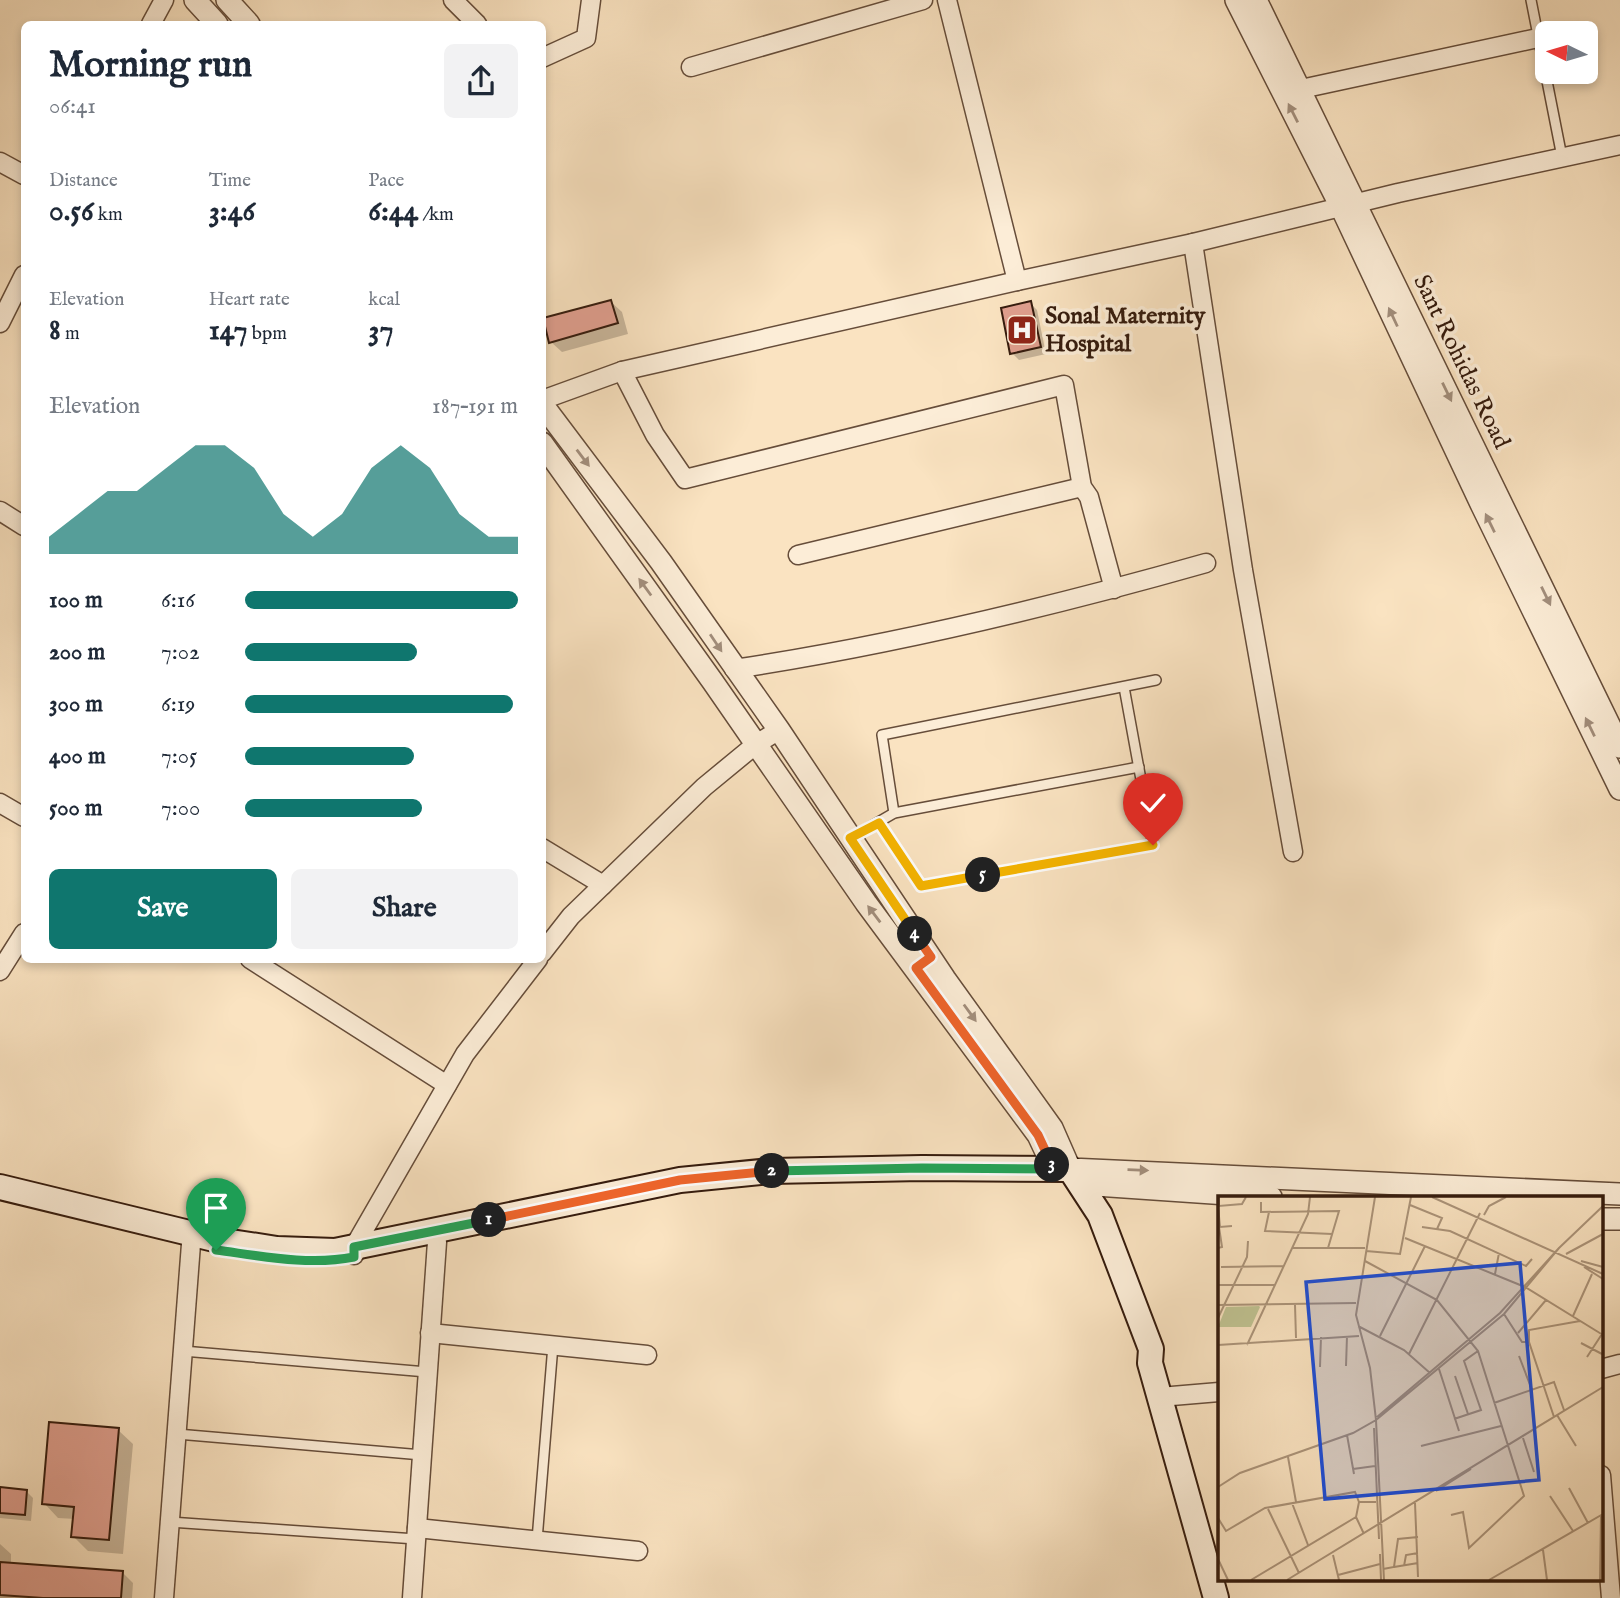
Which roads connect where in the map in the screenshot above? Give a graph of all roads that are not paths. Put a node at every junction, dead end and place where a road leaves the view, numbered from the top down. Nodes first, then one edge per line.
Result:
1 (164, 0) edge
2 (195, 0) edge
3 (227, 0) edge
4 (453, 0) edge
5 (590, 0) edge
6 (923, 0) edge
7 (947, 0) edge
8 (1236, 0) edge
9 (1256, 0) edge
10 (1531, 0) edge
11 (153, 21) edge
12 (214, 21) edge
13 (246, 21) edge
14 (474, 21) edge
15 (1538, 21) edge
16 (1535, 39) edge
17 (546, 56) edge
18 (691, 68) dead end
19 (1550, 84) edge
20 (1301, 89) junction
21 (1620, 145) edge
22 (1562, 157) junction
23 (0, 162) edge
24 (21, 172) edge
25 (1348, 205) junction
26 (1193, 243) junction
27 (21, 281) edge
28 (1017, 281) junction
29 (0, 323) edge
30 (622, 371) junction
31 (546, 400) edge
32 (546, 407) edge
33 (546, 449) edge
34 (1082, 486) junction
35 (0, 511) edge
36 (21, 524) edge
37 (798, 555) dead end
38 (1206, 564) dead end
39 (1114, 589) junction
40 (734, 669) junction
41 (1156, 680) dead end
42 (1124, 687) junction
43 (779, 730) junction
44 (755, 745) junction
45 (1620, 747) edge
46 (1139, 767) junction
47 (1620, 789) edge
48 (0, 803) edge
49 (894, 813) junction
50 (21, 815) edge
51 (879, 823) junction
52 (850, 838) junction
53 (546, 850) edge
54 (1293, 852) dead end
55 (603, 885) junction
56 (21, 938) edge
57 (546, 948) edge
58 (256, 963) edge
59 (535, 963) edge
60 (923, 963) junction
61 (0, 971) edge
62 (447, 1085) junction
63 (1067, 1176) junction
64 (0, 1187) edge
65 (1620, 1194) edge
66 (1261, 1196) edge
67 (0, 1197) edge
68 (1602, 1219) edge
69 (1620, 1219) edge
70 (437, 1242) junction
71 (191, 1244) junction
72 (354, 1252) junction
73 (430, 1333) junction
74 (553, 1345) junction
75 (183, 1351) junction
76 (647, 1355) dead end
77 (1620, 1364) edge
78 (1602, 1369) edge
79 (427, 1372) junction
80 (1218, 1392) edge
81 (1160, 1397) junction
82 (177, 1434) junction
83 (422, 1455) junction
84 (1602, 1487) edge
85 (170, 1522) junction
86 (416, 1534) junction
87 (537, 1540) junction
88 (638, 1550) dead end
89 (164, 1598) edge
90 (412, 1598) edge
91 (1216, 1598) edge
92 (1611, 1598) edge

1 - 11 street
2 - 12 street
3 - 13 street
4 - 14 street
5 - 17 street
6 - 18 street
7 - 28 street
25 -> 8 street
9 - 20 street, Sant Rohidas Road
10 - 15 lane
16 - 20 street
19 - 22 lane
20 - 25 street, Sant Rohidas Road
21 - 22 street
22 - 25 street
23 - 24 street
25 - 26 street
25 -> 45 street, Sant Rohidas Road
47 -> 25 street
26 - 28 street
26 - 54 street
27 - 29 street
28 - 30 street
30 - 31 street
30 - 34 street
32 -> 40 street
44 -> 33 street
34 - 37 street
34 - 39 street
35 - 36 street
38 - 39 street
39 - 40 street
40 - 43 street
41 - 42 lane
42 - 46 lane
42 - 49 lane
43 - 44 street
43 - 52 street
44 - 55 street
60 -> 44 street
46 - 49 lane
46 - 51 lane
48 - 50 street
49 - 51 lane
51 - 52 lane
52 - 60 street
53 - 55 street
55 - 57 street
56 - 61 street
58 - 62 street
59 - 62 street
60 - 63 street
62 - 72 street
63 -> 65 street
63 - 66 street
63 - 70 main road
63 - 72 main road
63 - 81 main road
64 - 72 main road
67 - 71 main road
68 - 69 street
70 - 72 main road
70 - 73 street
71 - 72 main road
71 - 75 street
73 - 74 street
73 - 79 street
74 - 76 street
74 - 87 lane
75 - 79 lane
75 - 82 street
77 - 78 street
79 - 83 street
80 - 81 street
81 - 91 main road
82 - 83 lane
82 - 85 street
83 - 86 street
84 - 92 street
85 - 86 lane
85 - 89 street
86 - 87 street
86 - 90 street
87 - 88 street

